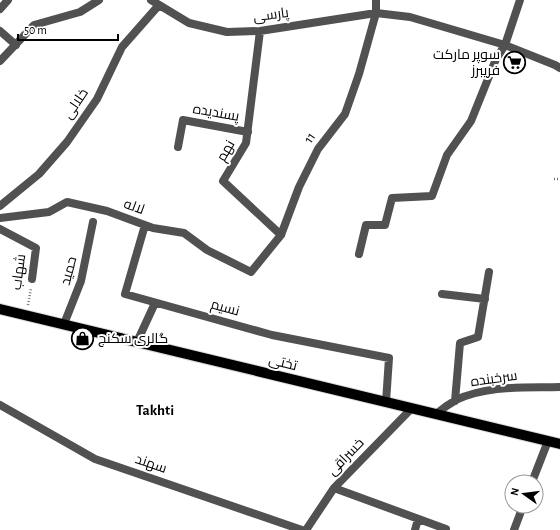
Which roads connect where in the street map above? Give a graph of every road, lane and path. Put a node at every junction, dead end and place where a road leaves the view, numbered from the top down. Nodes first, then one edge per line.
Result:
1 (8, 0) edge
2 (99, 0) edge
3 (151, 0) edge
4 (376, 0) edge
5 (520, 0) edge
6 (159, 5) junction
7 (0, 9) edge
8 (376, 12) junction
9 (0, 31) edge
10 (260, 31) junction
11 (16, 45) junction
12 (505, 45) junction
13 (0, 61) edge
14 (560, 68) edge
15 (248, 132) junction
16 (178, 147) dead end
17 (554, 178) dead end
18 (560, 179) edge
19 (0, 206) edge
20 (0, 218) edge
21 (93, 222) dead end
22 (145, 225) junction
23 (0, 229) edge
24 (281, 235) junction
25 (359, 254) dead end
26 (251, 272) joint
27 (489, 272) dead end
28 (32, 279) joint
29 (442, 294) dead end
30 (484, 299) junction
31 (155, 303) junction
32 (0, 309) edge
33 (26, 315) junction
34 (64, 324) junction
35 (137, 342) junction
36 (560, 386) edge
37 (455, 401) junction
38 (386, 402) junction
39 (0, 405) edge
40 (412, 408) junction
41 (436, 414) junction
42 (548, 441) junction
43 (560, 444) edge
44 (535, 474) edge
45 (334, 488) junction
46 (520, 514) edge
47 (418, 519) junction
48 (302, 530) edge
49 (306, 530) edge
50 (415, 530) edge
51 (446, 530) edge
52 (514, 530) edge

1 - 7 street
2 - 11 street
3 - 6 street, پارسی
4 - 8 street, 11
5 - 12 street
6 - 10 street, پارسی
6 - 19 street, خلالی
8 - 10 street, پارسی
8 - 12 street, پارسی
8 - 24 street, 11
9 - 11 street
10 - 15 street, نهم
11 - 13 street
12 - 14 street, پارسی
12 - 25 street
15 - 16 street, پسندیده
15 - 24 street, نهم
17 - 18 path
20 - 22 street, لاله
21 - 34 street, حمید
22 - 26 street, لاله
22 - 31 street, نسیم
23 - 28 street, شهاب
24 - 26 street, 11
27 - 30 street
28 - 33 path, شهاب
29 - 30 street
30 - 37 street
31 - 35 street
31 - 38 street, نسیم
32 - 33 main road, تختی
33 - 34 main road, تختی
34 - 35 main road, تختی
35 - 38 main road, تختی
36 - 37 street, سرخبنده
37 - 41 street, سرخبنده
38 - 40 main road, تختی
39 - 48 street, سهند
40 - 41 main road, تختی
40 - 45 street, خسراقی
41 - 42 main road, تختی
42 - 43 main road, تختی
42 - 44 street
45 - 47 street
45 - 49 street, خسراقی
46 - 52 street
47 - 50 street
47 - 51 street

